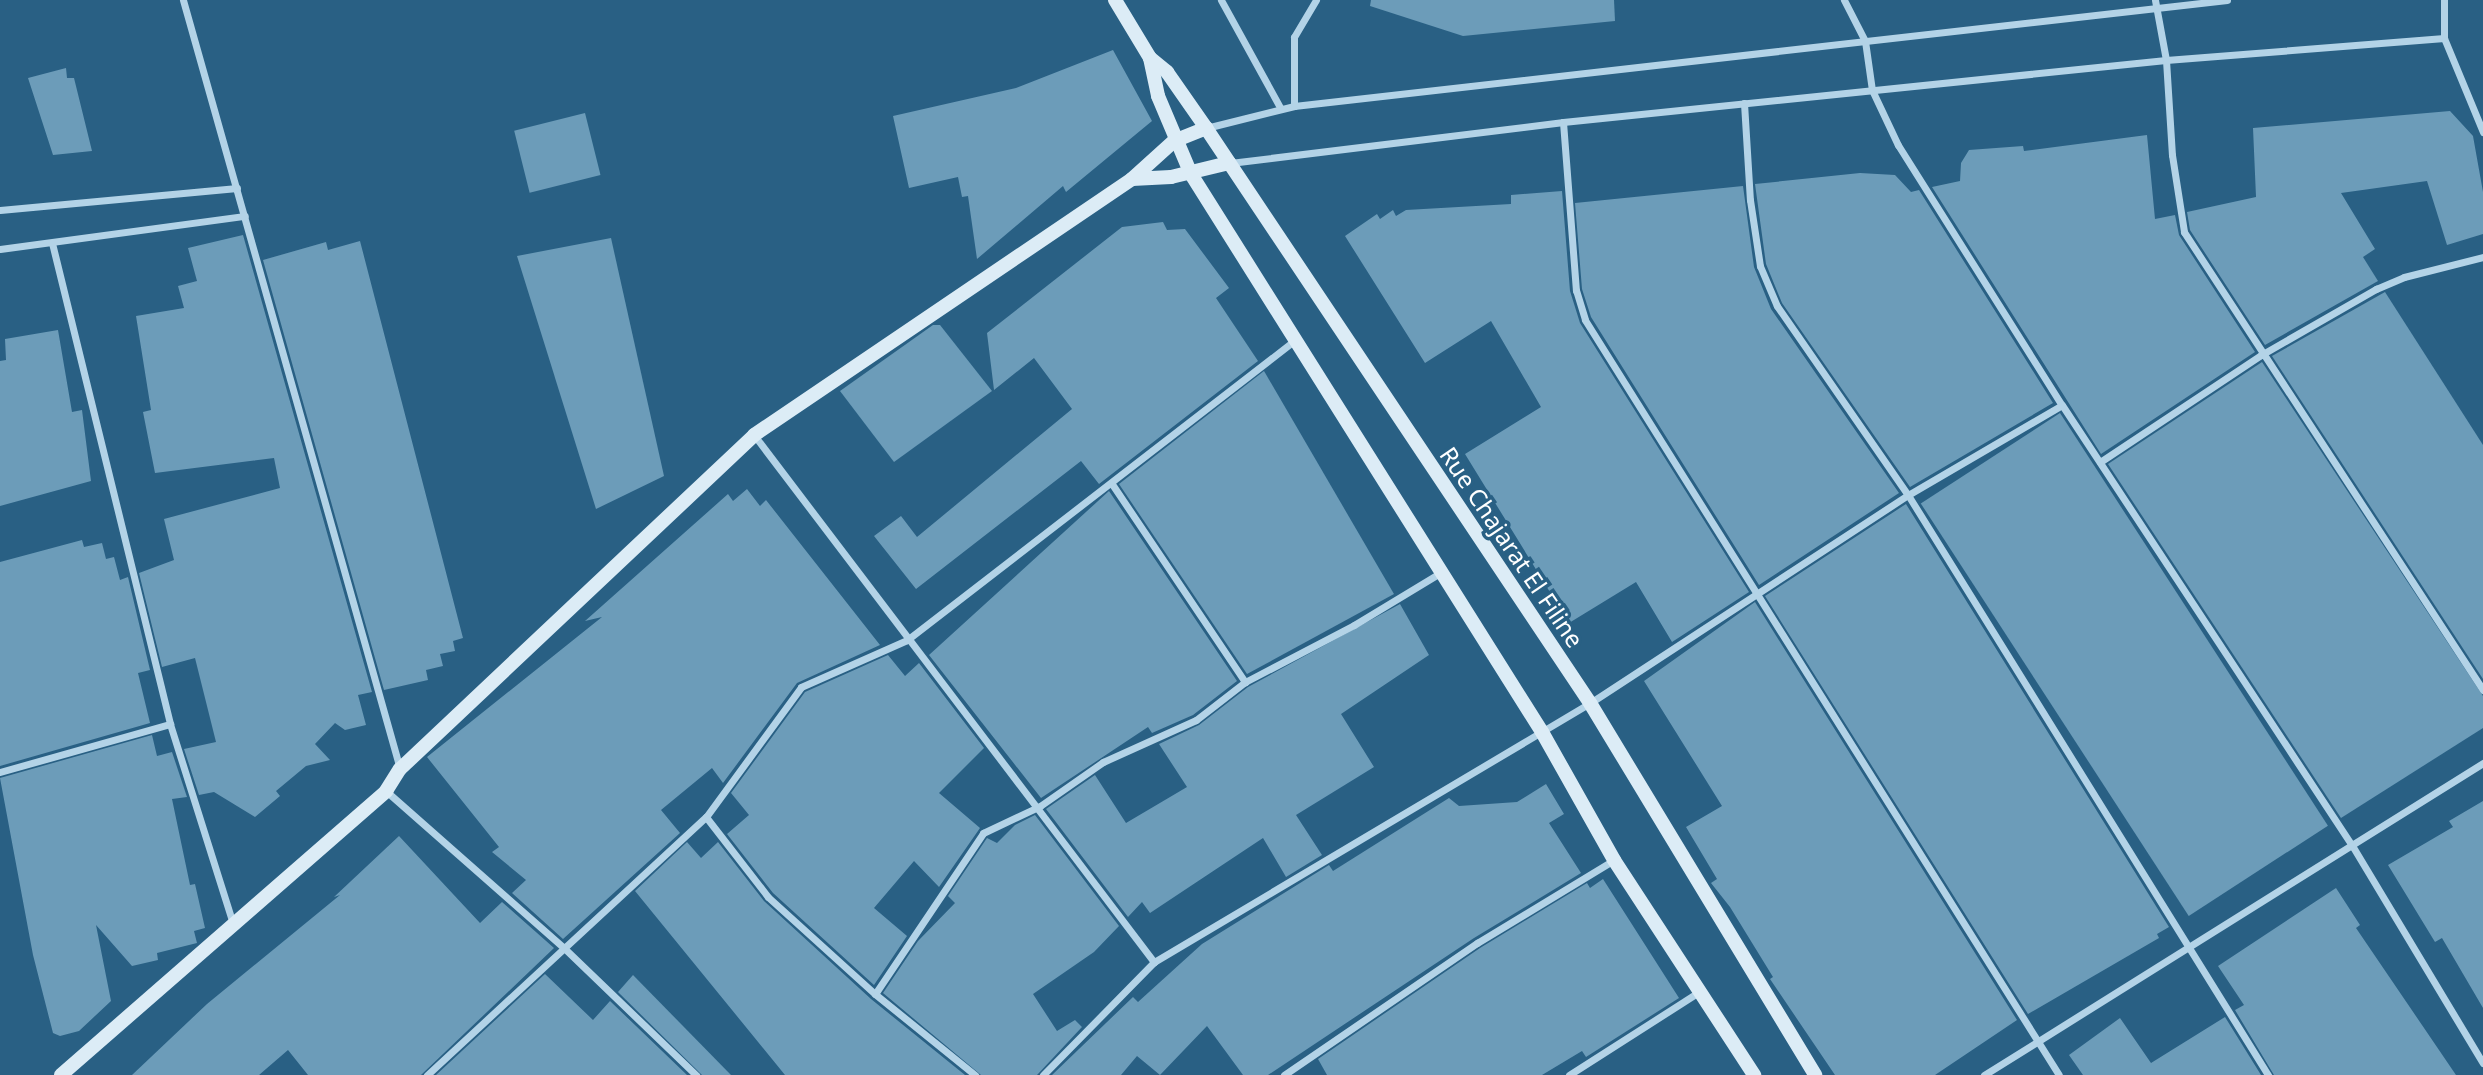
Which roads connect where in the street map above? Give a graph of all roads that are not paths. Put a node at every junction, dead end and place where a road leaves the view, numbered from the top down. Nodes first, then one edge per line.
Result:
1 (183, 0) edge
2 (1115, 0) edge
3 (1221, 0) edge
4 (1316, 0) edge
5 (1844, 0) edge
6 (2227, 0) edge
7 (2444, 0) edge
8 (2157, 4) edge
9 (2444, 38) junction
10 (1865, 41) junction
11 (1150, 58) junction
12 (2166, 60) junction
13 (1872, 90) junction
14 (1744, 103) junction
15 (1294, 106) junction
16 (1281, 109) junction
17 (1563, 122) junction
18 (1206, 128) junction
19 (2483, 132) edge
20 (1174, 141) junction
21 (1229, 163) junction
22 (1191, 174) junction
23 (1132, 179) junction
24 (237, 188) junction
25 (0, 210) edge
26 (245, 216) junction
27 (52, 243) junction
28 (0, 249) edge
29 (2483, 257) edge
30 (1296, 340) junction
31 (2261, 355) junction
32 (2062, 405) junction
33 (754, 435) junction
34 (2100, 462) junction
35 (1112, 484) junction
36 (1908, 495) junction
37 (1440, 573) junction
38 (1758, 591) junction
39 (907, 640) junction
40 (1245, 682) junction
41 (2483, 690) edge
42 (1590, 703) junction
43 (170, 724) junction
44 (1542, 732) junction
45 (2483, 763) edge
46 (400, 769) junction
47 (0, 772) edge
48 (386, 792) junction
49 (1040, 806) junction
50 (706, 817) junction
51 (2353, 847) junction
52 (1614, 860) junction
53 (233, 925) junction
54 (2189, 946) junction
55 (563, 947) junction
56 (1154, 962) junction
57 (1699, 992) junction
58 (876, 994) junction
59 (2039, 1042) junction
60 (2483, 1063) edge
61 (61, 1075) edge
62 (427, 1075) edge
63 (696, 1075) edge
64 (975, 1075) edge
65 (1043, 1075) edge
66 (1284, 1075) edge
67 (1569, 1075) edge
68 (1754, 1075) edge
69 (1815, 1075) edge
70 (1984, 1075) edge
71 (2059, 1075) edge
72 (2267, 1075) edge

1 - 24 street
2 - 11 street, Rue Chajarat El Filine
3 - 16 street
4 - 15 street
5 - 10 street
6 - 8 street
7 - 9 street
8 - 10 street
8 - 12 street
9 - 12 street
9 - 19 street
10 - 13 street
10 - 15 street
11 - 18 street, Rue Chajarat El Filine
11 - 20 street, Rue Chajarat El Filine
12 - 13 street
12 - 31 street
13 - 14 street
13 - 32 street
14 - 17 street
14 - 36 street
15 - 16 street
16 - 18 street
17 - 21 street
17 - 38 street
18 - 20 street
18 - 21 street, Rue Chajarat El Filine
20 - 22 street, Rue Chajarat El Filine
20 - 23 street
21 - 22 street
21 - 42 street, Rue Chajarat El Filine
22 - 23 street
22 - 30 street, Rue Chajarat El Filine
23 - 33 street
24 - 25 street
24 - 26 street
26 - 27 street
26 - 46 street
27 - 28 street
27 - 43 street
29 - 31 street
30 - 35 street
30 - 37 street, Rue Chajarat El Filine
31 - 34 street
31 - 41 street
32 - 34 street
32 - 36 street
33 - 39 street
33 - 46 street
34 - 51 street
35 - 39 street
35 - 40 street
36 - 38 street
36 - 54 street
37 - 40 street
37 - 44 street, Rue Chajarat El Filine
38 - 42 street
38 - 59 street
39 - 49 street
39 - 50 street
40 - 49 street
42 - 44 street
42 - 69 street, Rue Chajarat El Filine
43 - 47 street
43 - 53 street
44 - 52 street, Rue Chajarat El Filine
44 - 56 street
45 - 51 street
46 - 48 street
48 - 53 street
48 - 55 street
49 - 56 street
49 - 58 street
50 - 55 street
50 - 58 street
51 - 54 street
51 - 60 street
52 - 57 street, Rue Chajarat El Filine
52 - 66 street
53 - 61 street
54 - 59 street
54 - 72 street
55 - 62 street
55 - 63 street
56 - 65 street
57 - 67 street
57 - 68 street, Rue Chajarat El Filine
58 - 64 street
59 - 70 street
59 - 71 street

